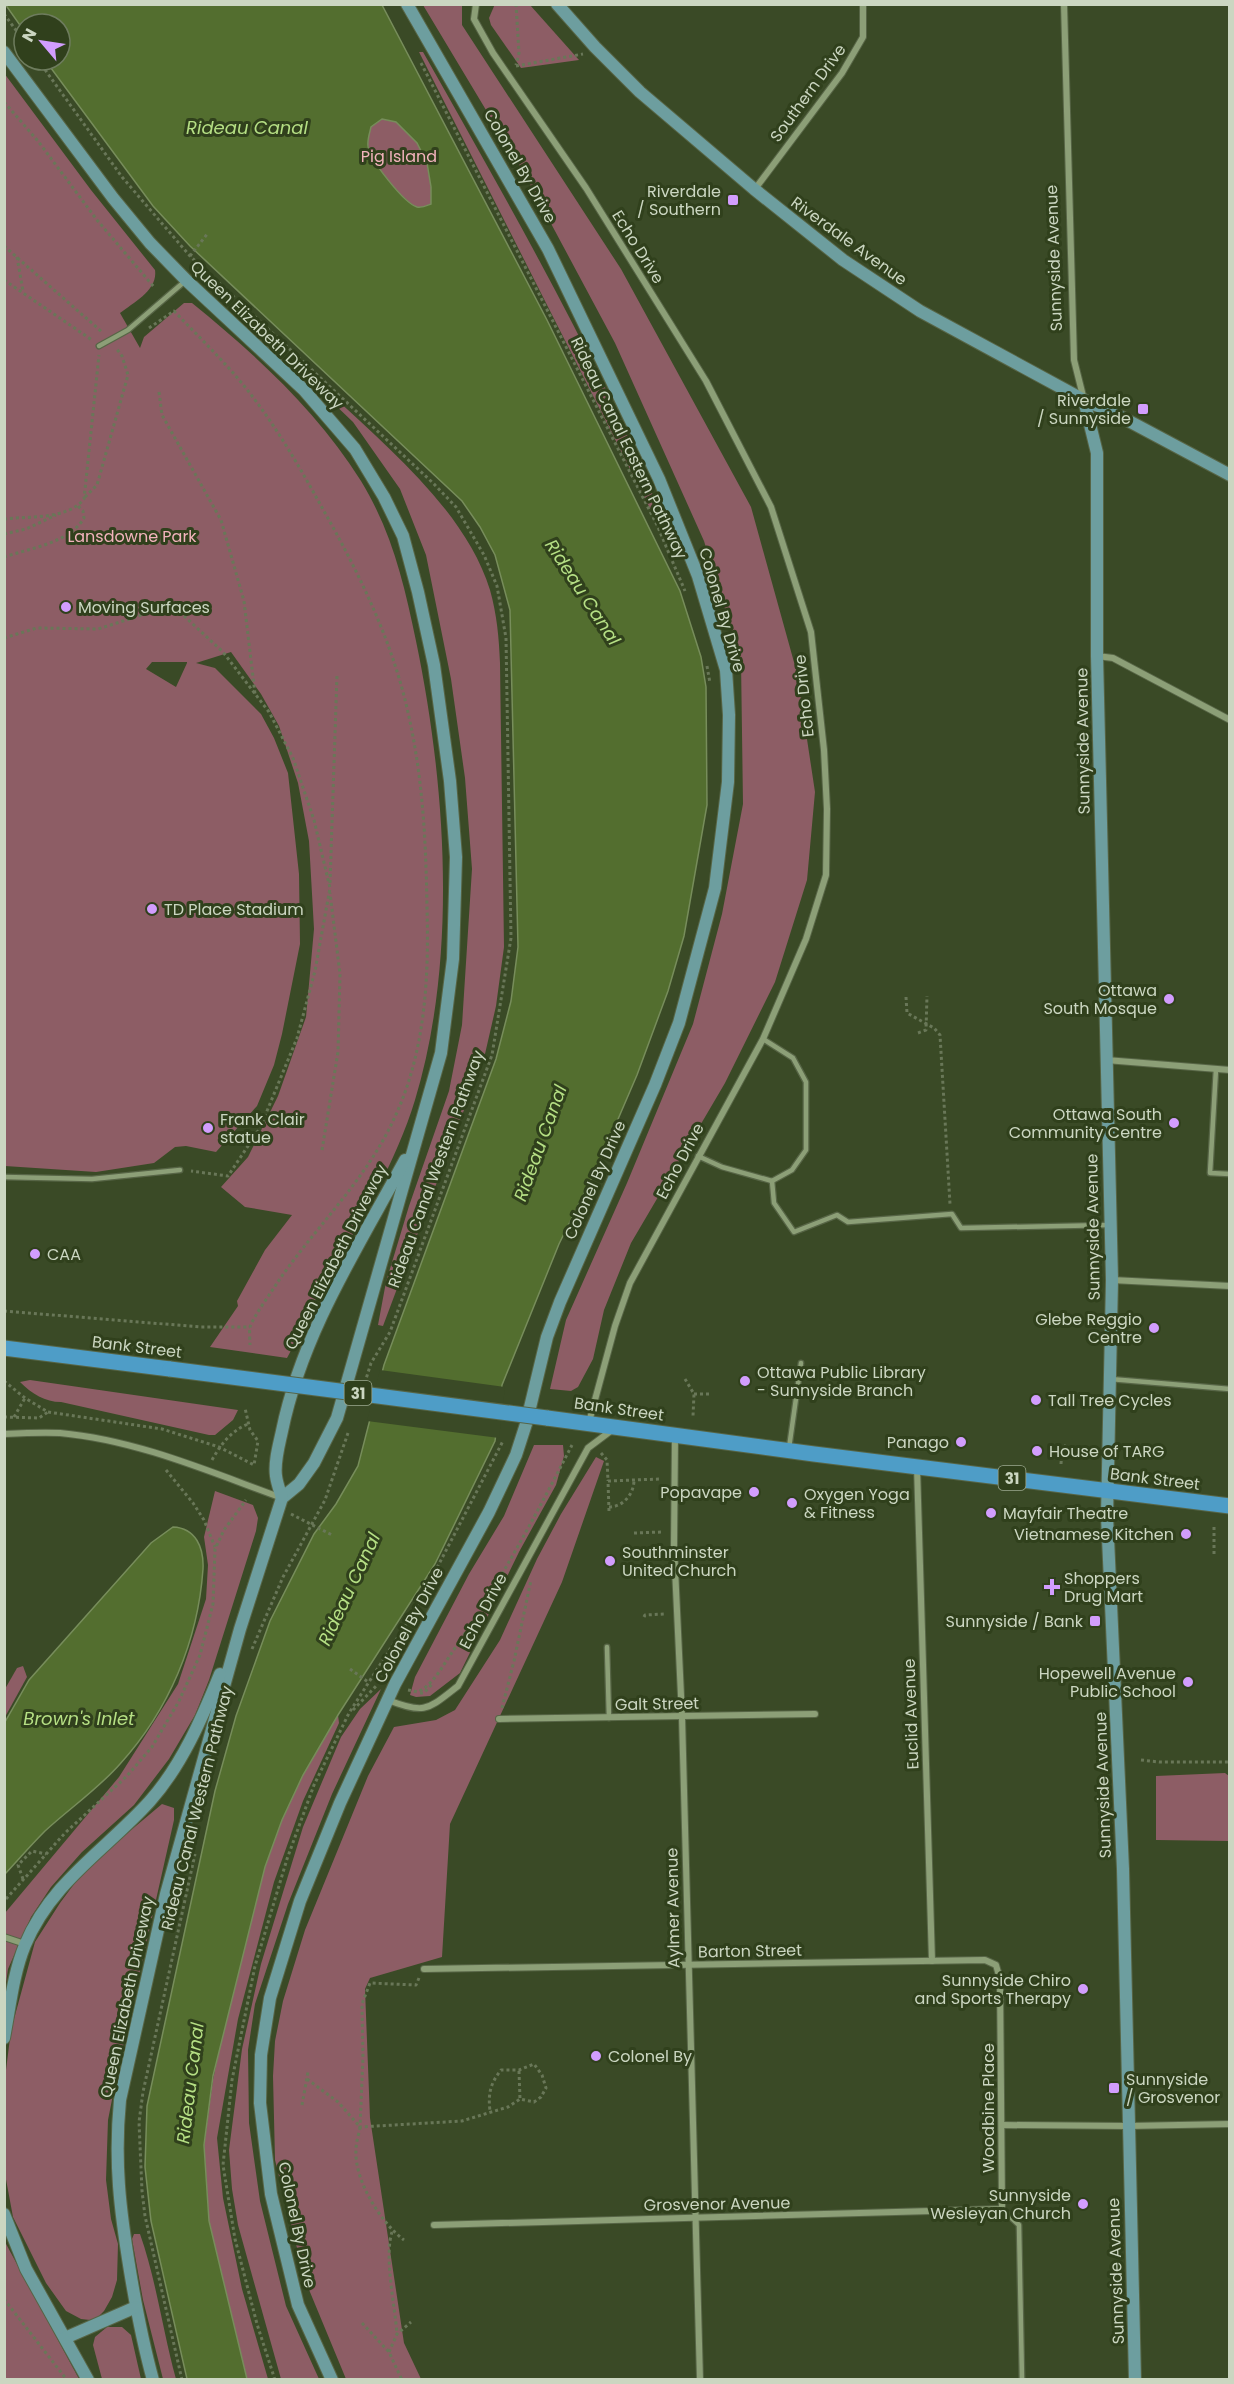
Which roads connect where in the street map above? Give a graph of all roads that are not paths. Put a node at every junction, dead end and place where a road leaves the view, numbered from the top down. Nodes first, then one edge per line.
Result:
1 (407, 4) edge
2 (476, 4) edge
3 (557, 4) edge
4 (863, 4) edge
5 (1064, 4) edge
6 (4, 52) edge
7 (754, 189) junction
8 (186, 280) junction
9 (99, 346) road end
10 (1084, 400) junction
11 (1230, 475) edge
12 (1097, 656) junction
13 (1230, 720) edge
14 (763, 1040) junction
15 (1106, 1060) junction
16 (1216, 1069) junction
17 (1230, 1070) edge
18 (416, 1139) junction
19 (698, 1156) junction
20 (180, 1170) road end
21 (1230, 1174) edge
22 (4, 1177) edge
23 (771, 1181) junction
24 (1110, 1225) junction
25 (1112, 1280) junction
26 (1230, 1286) edge
27 (4, 1348) edge
28 (801, 1363) dead end
29 (1110, 1379) junction
30 (1230, 1389) edge
31 (589, 1423) junction
32 (616, 1426) junction
33 (4, 1434) edge
34 (675, 1435) junction
35 (788, 1451) junction
36 (917, 1467) junction
37 (1107, 1492) junction
38 (281, 1503) junction
39 (1230, 1506) edge
40 (240, 1629) junction
41 (607, 1647) dead end
42 (388, 1700) junction
43 (815, 1714) dead end
44 (682, 1717) junction
45 (609, 1718) junction
46 (499, 1719) road end
47 (4, 1937) edge
48 (25, 1944) junction
49 (932, 1961) junction
50 (688, 1966) junction
51 (424, 1969) road end
52 (4, 2038) edge
53 (1230, 2124) edge
54 (1002, 2125) junction
55 (1128, 2126) junction
56 (1002, 2209) junction
57 (4, 2214) edge
58 (697, 2219) junction
59 (434, 2225) dead end
60 (136, 2307) junction
61 (65, 2338) junction
62 (88, 2379) edge
63 (153, 2379) edge
64 (332, 2379) edge
65 (700, 2379) edge
66 (1022, 2379) edge
67 (1135, 2379) edge

1 - 42 main road, Colonel By Drive
2 - 14 street, Echo Drive
3 - 7 main road, Riverdale Avenue
4 - 7 street, Southern Drive
5 - 10 street, Sunnyside Avenue
6 - 8 main road, Queen Elizabeth Driveway
7 - 10 main road, Riverdale Avenue
8 - 9 lane
8 - 18 main road, Queen Elizabeth Driveway
10 - 11 main road, Riverdale Avenue
10 - 12 main road, Sunnyside Avenue
12 - 13 street
12 - 15 main road, Sunnyside Avenue
14 - 19 street, Echo Drive
14 - 23 lane
15 - 16 street
15 - 24 main road, Sunnyside Avenue
16 - 17 street
16 - 21 lane
18 - 38 main road, Queen Elizabeth Driveway
18 - 38 main road, Queen Elizabeth Driveway
19 - 23 lane
19 - 31 street, Echo Drive
20 - 22 lane
23 - 24 lane
24 - 25 main road, Sunnyside Avenue
25 - 26 street
25 - 29 main road, Sunnyside Avenue
27 - 31 main road, Bank Street / 31, bridge
28 - 35 lane
29 - 30 lane
29 - 37 main road, Sunnyside Avenue
31 - 32 main road, Bank Street / 31
32 - 34 main road, Bank Street / 31
32 - 42 street, Echo Drive
33 - 38 street
34 - 35 main road, Bank Street / 31
34 - 44 street, Aylmer Avenue
35 - 36 main road, Bank Street / 31
36 - 37 main road, Bank Street / 31
36 - 49 street, Euclid Avenue
37 - 39 main road, Bank Street / 31
37 - 55 main road, Sunnyside Avenue
38 - 40 main road, Queen Elizabeth Driveway
40 - 48 main road, Queen Elizabeth Driveway
40 - 60 main road, Queen Elizabeth Driveway
41 - 45 lane
42 - 64 main road, Colonel By Drive
43 - 44 street, Galt Street
44 - 45 street, Galt Street
44 - 50 street, Aylmer Avenue
45 - 46 street, Galt Street
47 - 48 street
48 - 52 main road, Queen Elizabeth Driveway
49 - 50 street, Barton Street
49 - 54 street, Woodbine Place
50 - 51 street, Barton Street
50 - 58 street, Aylmer Avenue
53 - 55 street
54 - 55 street
54 - 56 street, Woodbine Place
55 - 67 main road, Sunnyside Avenue
56 - 58 street, Grosvenor Avenue
56 - 66 lane
57 - 61 main road
58 - 59 street, Grosvenor Avenue
58 - 65 street, Aylmer Avenue
60 - 61 main road
60 - 63 main road, Queen Elizabeth Driveway
61 - 62 main road

